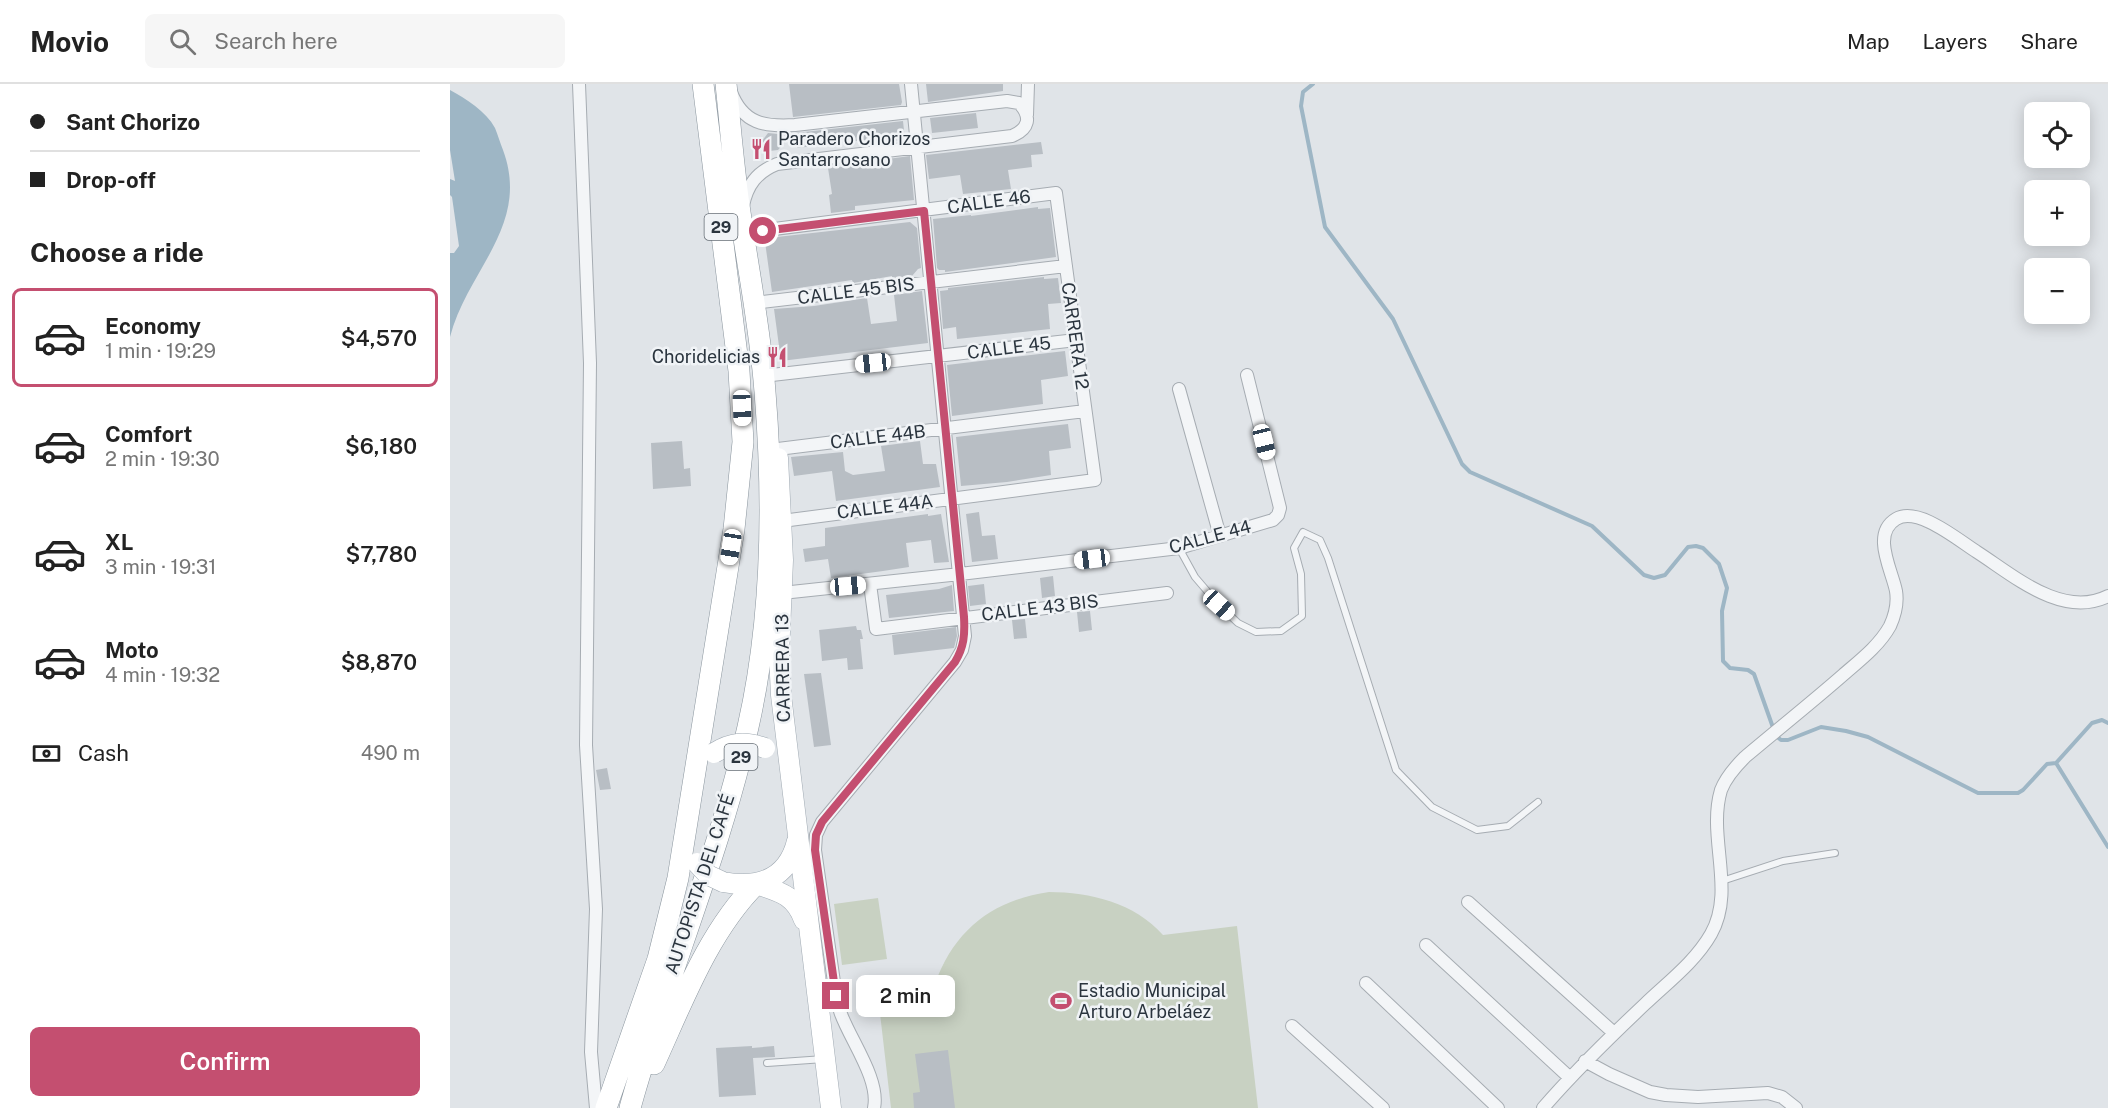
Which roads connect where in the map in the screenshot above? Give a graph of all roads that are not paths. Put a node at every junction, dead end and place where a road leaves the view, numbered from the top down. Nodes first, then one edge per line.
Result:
1 (579, 84) edge
2 (704, 84) edge
3 (727, 84) edge
4 (911, 84) edge
5 (1028, 84) edge
6 (914, 111) junction
7 (1027, 116) junction
8 (918, 147) junction
9 (1056, 193) joint
10 (924, 211) junction
11 (742, 228) junction
12 (1066, 266) junction
13 (931, 282) junction
14 (753, 303) junction
15 (1076, 340) junction
16 (938, 356) junction
17 (1247, 375) dead end
18 (764, 383) junction
19 (1179, 389) dead end
20 (1085, 411) junction
21 (946, 428) junction
22 (778, 449) junction
23 (1095, 480) joint
24 (952, 498) junction
25 (782, 521) junction
26 (1220, 536) junction
27 (1179, 548) junction
28 (960, 574) junction
29 (870, 584) junction
30 (1167, 592) dead end
31 (782, 593) junction
32 (2108, 596) edge
33 (964, 617) junction
34 (791, 780) junction
35 (693, 781) junction
36 (1538, 802) dead end
37 (688, 815) junction
38 (798, 838) junction
39 (1835, 853) dead end
40 (1721, 882) junction
41 (756, 884) junction
42 (1468, 902) dead end
43 (812, 944) junction
44 (1426, 945) dead end
45 (1366, 983) dead end
46 (1292, 1026) dead end
47 (1614, 1033) junction
48 (825, 1059) junction
49 (1585, 1061) junction
50 (767, 1063) dead end
51 (1569, 1077) junction
52 (596, 1108) edge
53 (606, 1108) edge
54 (631, 1108) edge
55 (831, 1108) edge
56 (874, 1108) edge
57 (1383, 1108) edge
58 (1498, 1108) edge
59 (1543, 1108) edge
60 (1796, 1108) edge

1 - 52 street
2 - 35 highway, AUTOPISTA DEL CAFÉ / 29
3 - 6 street
3 - 11 highway, AUTOPISTA DEL CAFÉ / 29
4 - 6 street
5 - 7 street
6 - 7 street
6 - 8 street
7 - 8 street
8 - 10 street
8 - 11 street
9 - 10 street, CALLE 46
9 - 12 street, CARRERA 12
10 - 11 street, CALLE 46
10 - 13 street
11 - 14 highway, AUTOPISTA DEL CAFÉ / 29
12 - 13 street, CALLE 45 BIS
12 - 15 street, CARRERA 12
13 - 14 street, CALLE 45 BIS
13 - 16 street
14 - 18 highway, AUTOPISTA DEL CAFÉ / 29
15 - 16 street, CALLE 45
15 - 20 street, CARRERA 12
16 - 18 street, CALLE 45
16 - 21 street
17 - 26 street, CALLE 44
18 - 22 main road, CARRERA 13
18 - 54 highway, AUTOPISTA DEL CAFÉ / 29
19 - 26 street
20 - 21 street, CALLE 44B
20 - 23 street, CARRERA 12
21 - 22 street, CALLE 44B
21 - 24 street
22 - 25 main road, CARRERA 13
23 - 24 street, CALLE 44A
24 - 25 street, CALLE 44A
24 - 28 street
25 - 31 main road, CARRERA 13
26 - 27 street, CALLE 44
27 - 28 street, CALLE 44
27 - 36 lane
28 - 29 street, CALLE 44
28 - 33 street
29 - 31 street, CALLE 44
29 - 33 street, CALLE 43 BIS
30 - 33 street, CALLE 43 BIS
31 - 34 main road, CARRERA 13
32 - 40 street
33 - 56 street
34 - 35 main road, bridge
34 - 38 main road, CARRERA 13
35 - 37 highway, AUTOPISTA DEL CAFÉ / 29
37 - 41 main road, bridge
37 - 53 highway, AUTOPISTA DEL CAFÉ / 29
38 - 41 main road
38 - 43 main road, CARRERA 13
39 - 40 lane
40 - 47 street
41 - 43 main road, CARRERA 13
41 - 54 highway
42 - 47 street
43 - 48 main road, CARRERA 13
44 - 51 street
45 - 58 street
46 - 57 street
47 - 49 street
48 - 50 lane
48 - 55 main road, CARRERA 13
49 - 51 street
49 - 60 street
51 - 59 street

